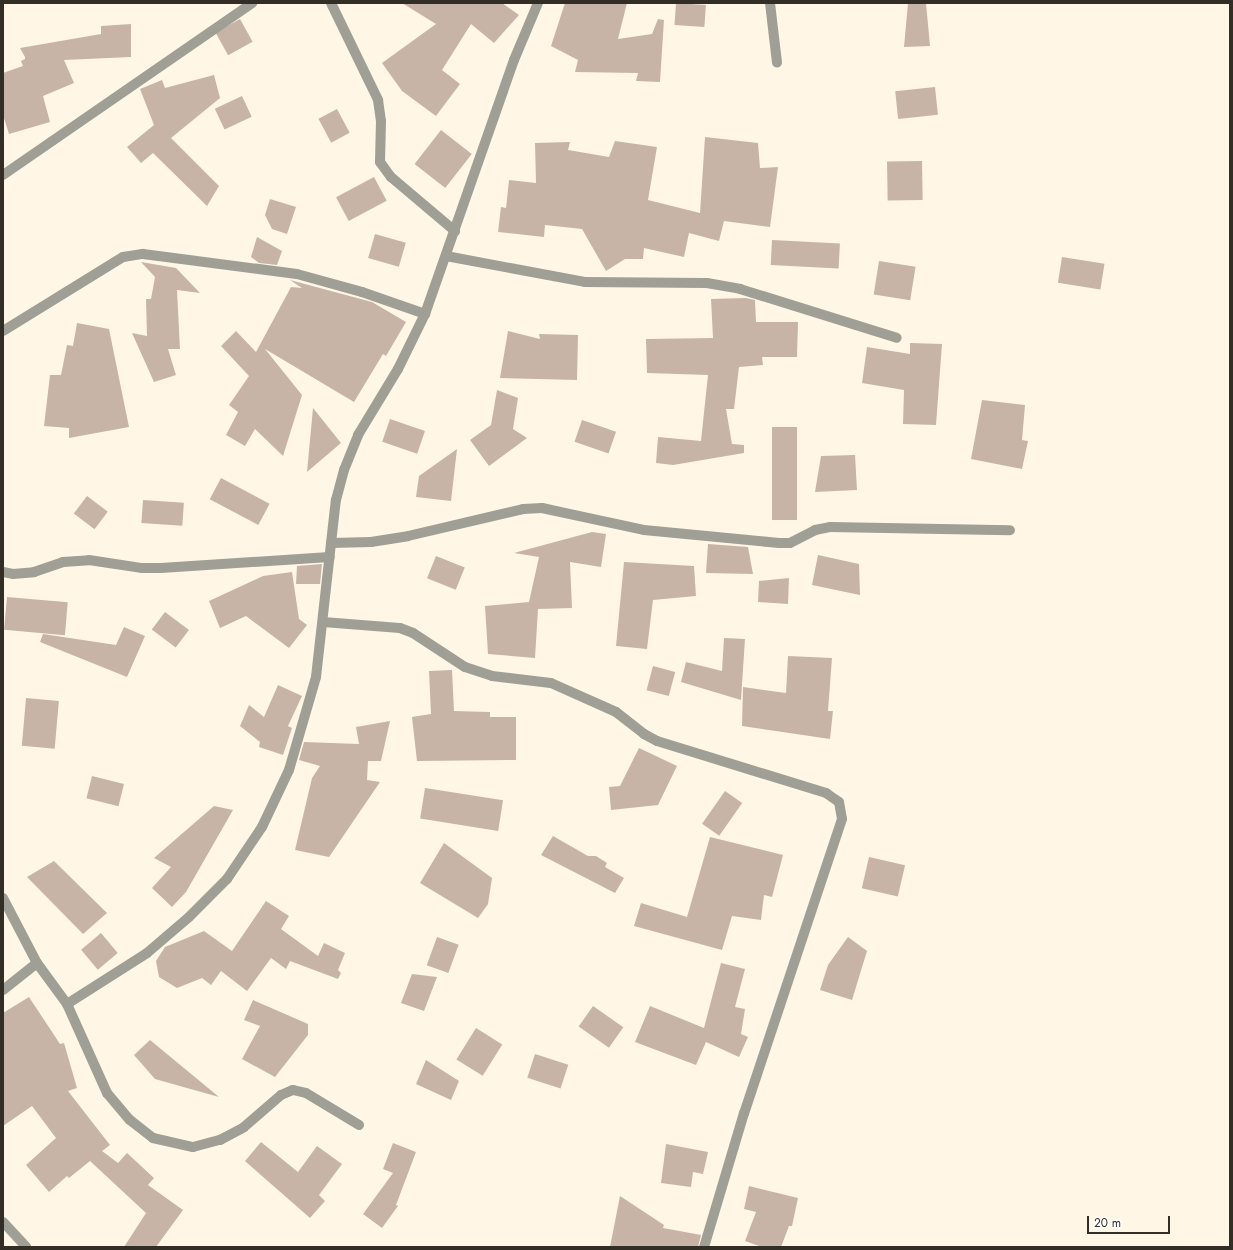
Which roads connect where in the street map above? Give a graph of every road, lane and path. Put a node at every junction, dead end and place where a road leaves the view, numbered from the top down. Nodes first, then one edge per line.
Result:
1 (252, 3) edge
2 (331, 3) edge
3 (538, 3) edge
4 (770, 3) edge
5 (777, 63) dead end
6 (3, 175) edge
7 (455, 232) junction
8 (446, 256) junction
9 (425, 314) junction
10 (3, 332) edge
11 (896, 338) dead end
12 (1010, 530) dead end
13 (331, 543) junction
14 (330, 557) junction
15 (3, 572) edge
16 (324, 622) junction
17 (3, 898) edge
18 (37, 963) junction
19 (3, 990) edge
20 (67, 1004) junction
21 (359, 1125) dead end
22 (3, 1222) edge
23 (26, 1247) edge
24 (704, 1247) edge

1 - 6 street
2 - 7 street
3 - 7 street
4 - 5 street
7 - 8 street
8 - 9 street
8 - 11 street
9 - 10 street
9 - 13 street
12 - 13 street
13 - 14 street
14 - 15 street
14 - 16 street
16 - 20 street
16 - 24 street
17 - 18 street
18 - 19 street
18 - 20 street
20 - 21 street
22 - 23 street

